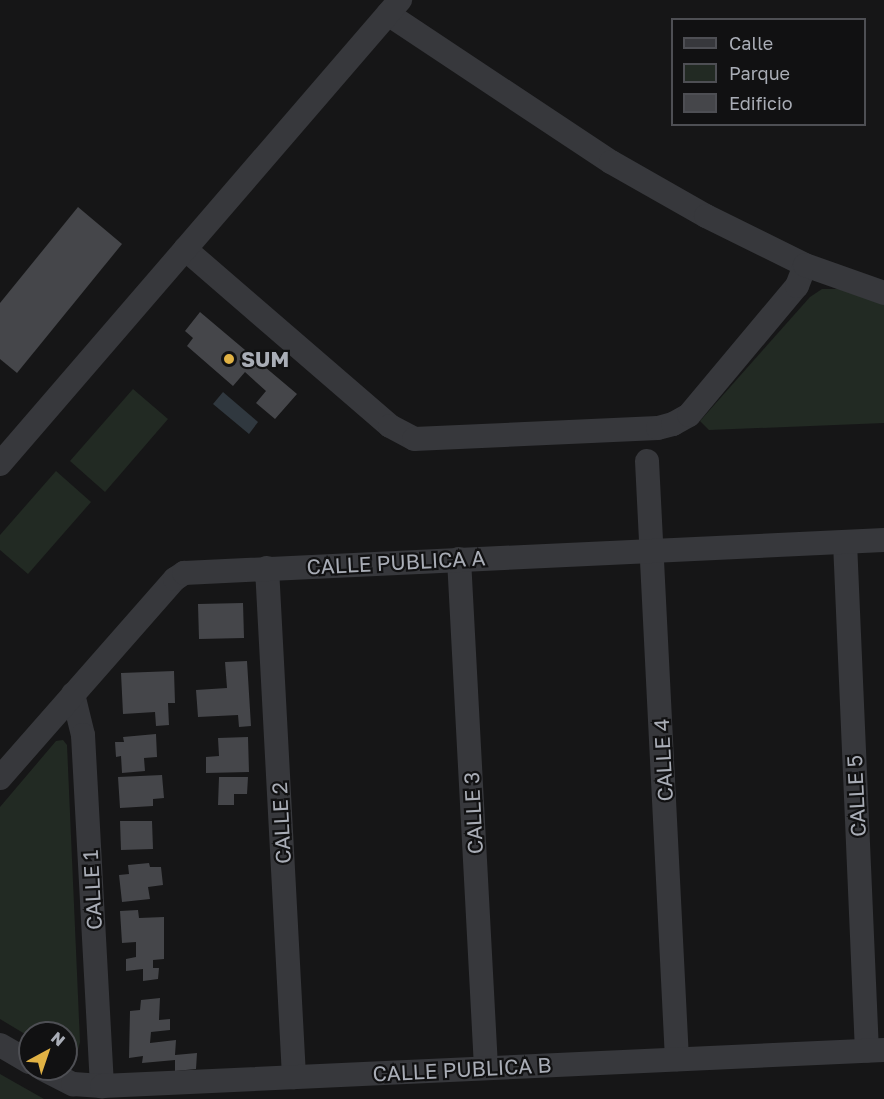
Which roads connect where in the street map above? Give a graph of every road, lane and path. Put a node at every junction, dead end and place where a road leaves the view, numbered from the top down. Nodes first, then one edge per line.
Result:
1 (394, 7) edge
2 (186, 249) junction
3 (805, 264) junction
4 (884, 292) edge
5 (647, 461) dead end
6 (0, 464) edge
7 (884, 540) edge
8 (845, 542) junction
9 (653, 550) junction
10 (459, 559) junction
11 (267, 568) junction
12 (73, 694) junction
13 (0, 778) edge
14 (0, 1045) edge
15 (876, 1051) edge
16 (18, 1055) edge
17 (677, 1059) junction
18 (486, 1067) junction
19 (294, 1077) junction
20 (66, 1081) edge
21 (102, 1086) junction

1 - 2 street
1 - 3 street
2 - 3 street
2 - 6 street
3 - 4 street
5 - 9 street, CALLE 4
7 - 8 street, CALLE PUBLICA A
8 - 9 street, CALLE PUBLICA A
8 - 15 street, CALLE 5
9 - 10 street, CALLE PUBLICA A
9 - 17 street, CALLE 4
10 - 11 street, CALLE PUBLICA A
10 - 18 street, CALLE 3
11 - 12 street, CALLE PUBLICA A
11 - 19 street, CALLE 2
12 - 13 street, CALLE PUBLICA A
12 - 21 street, CALLE 1
14 - 16 street
15 - 17 street, CALLE PUBLICA B
17 - 18 street, CALLE PUBLICA B
18 - 19 street, CALLE PUBLICA B
19 - 21 street, CALLE PUBLICA B
20 - 21 street, CALLE PUBLICA B

